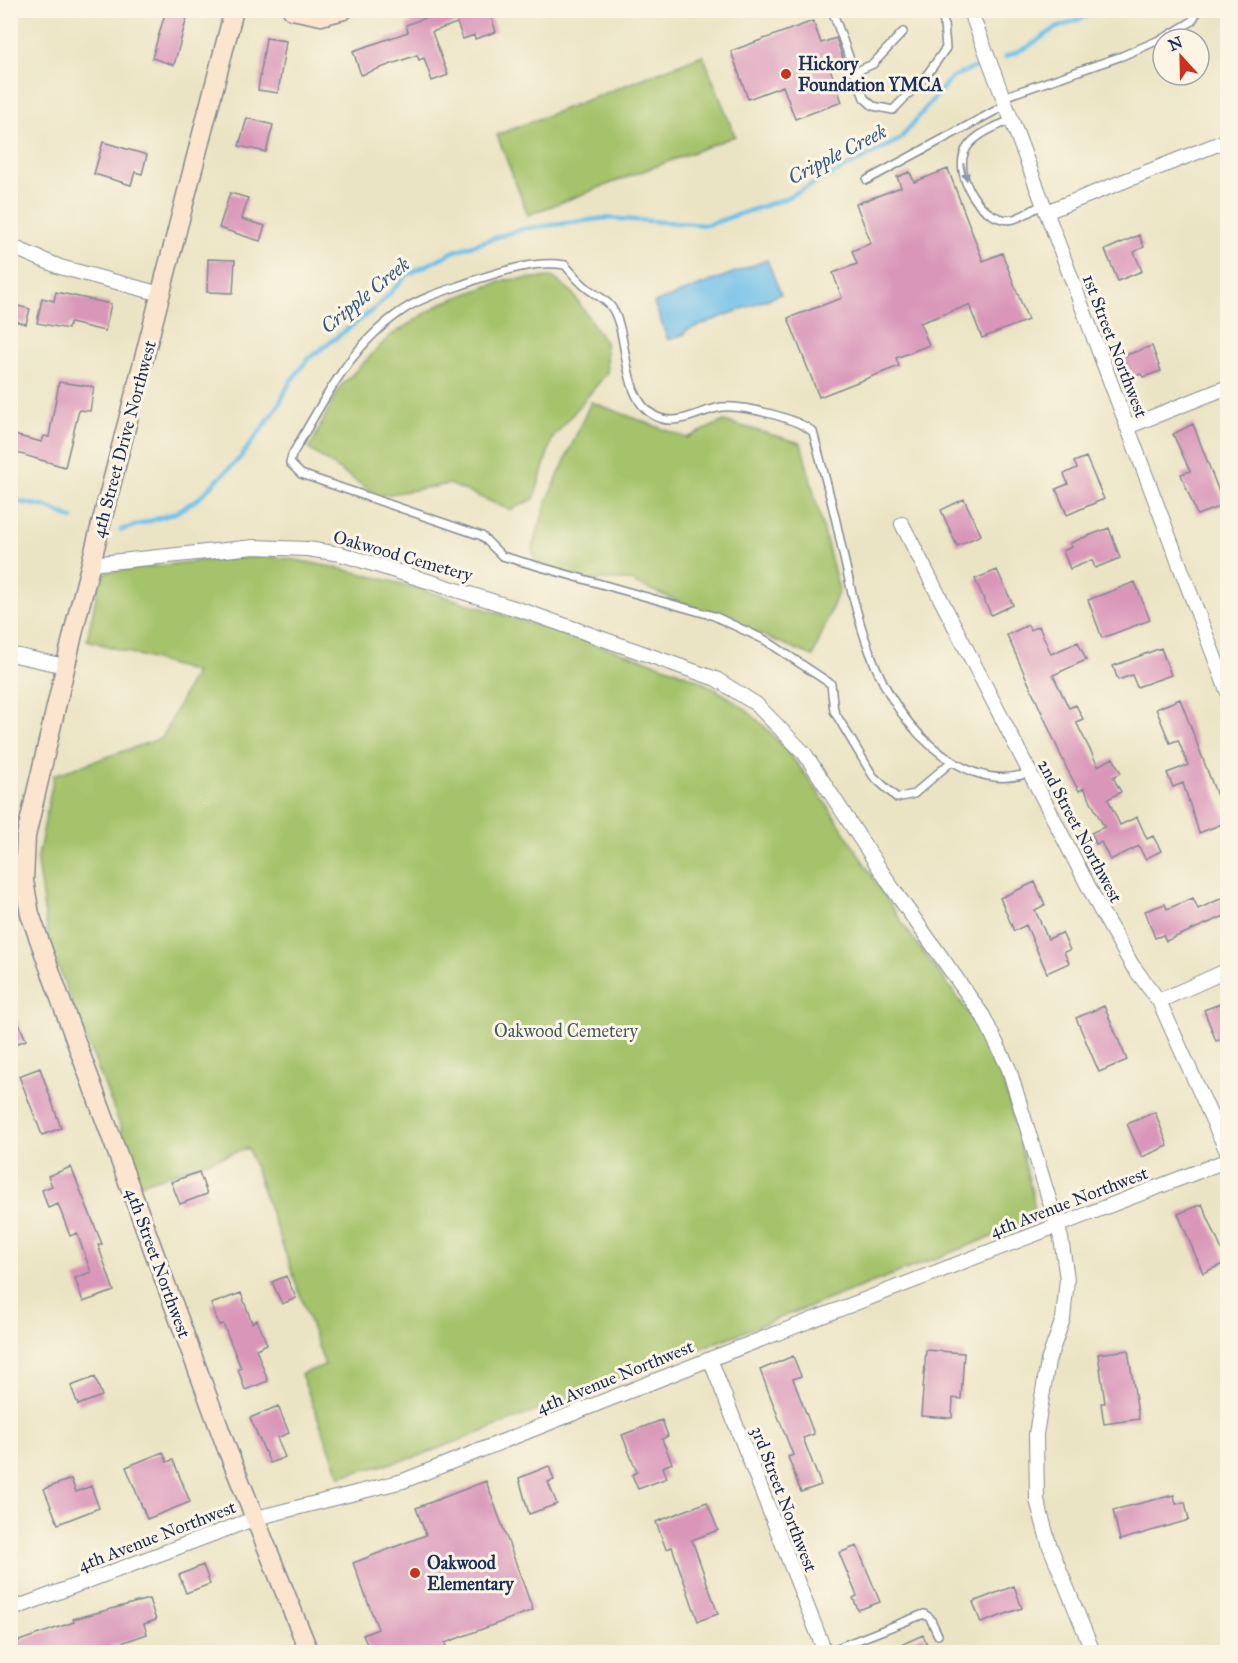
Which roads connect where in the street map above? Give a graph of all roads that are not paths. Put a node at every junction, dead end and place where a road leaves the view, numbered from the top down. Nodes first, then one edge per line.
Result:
1 (234, 10) edge
2 (292, 10) edge
3 (344, 10) edge
4 (970, 10) edge
5 (1199, 10) edge
6 (835, 11) edge
7 (944, 11) edge
8 (903, 32) dead end
9 (855, 72) junction
10 (1004, 101) junction
11 (1012, 120) junction
12 (1227, 140) edge
13 (867, 180) dead end
14 (1045, 208) junction
15 (10, 246) edge
16 (161, 294) junction
17 (1227, 387) edge
18 (1127, 427) junction
19 (902, 524) dead end
20 (91, 564) junction
21 (10, 654) edge
22 (65, 666) junction
23 (1227, 693) edge
24 (952, 761) junction
25 (1029, 773) junction
26 (24, 869) joint
27 (1227, 970) edge
28 (1159, 1001) junction
29 (1227, 1154) edge
30 (1227, 1160) edge
31 (1056, 1226) junction
32 (710, 1359) junction
33 (256, 1518) junction
34 (10, 1610) edge
35 (938, 1635) dead end
36 (309, 1653) edge
37 (826, 1653) edge
38 (1093, 1653) edge

1 - 16 main road, 4th Street Drive Northwest
2 - 3 main road
4 - 10 street, 1st Street Northwest
5 - 10 lane
6 - 9 lane
7 - 9 lane
8 - 9 lane
10 - 11 street, 1st Street Northwest
10 - 13 lane
11 - 14 street, 1st Street Northwest
11 -> 14 lane
12 - 14 street
14 - 18 street, 1st Street Northwest
15 - 16 street
16 - 20 main road, 4th Street Drive Northwest
17 - 18 street
18 - 23 street, 1st Street Northwest
19 - 25 street, 2nd Street Northwest
20 - 22 main road, 4th Street Drive Northwest
20 - 31 street, Oakwood Cemetery
21 - 22 street
22 - 26 main road, 4th Street Drive Northwest
24 - 24 lane
24 - 25 lane
25 - 28 street, 2nd Street Northwest
26 - 33 main road, 4th Street Northwest
27 - 28 street
28 - 29 street, 2nd Street Northwest
30 - 31 street, 4th Avenue Northwest
31 - 32 street, 4th Avenue Northwest
31 - 38 street, Oakwood Cemetery
32 - 33 street, 4th Avenue Northwest
32 - 37 street, 3rd Street Northwest
33 - 34 street, 4th Avenue Northwest
33 - 36 main road, 4th Street Northwest
35 - 37 lane

